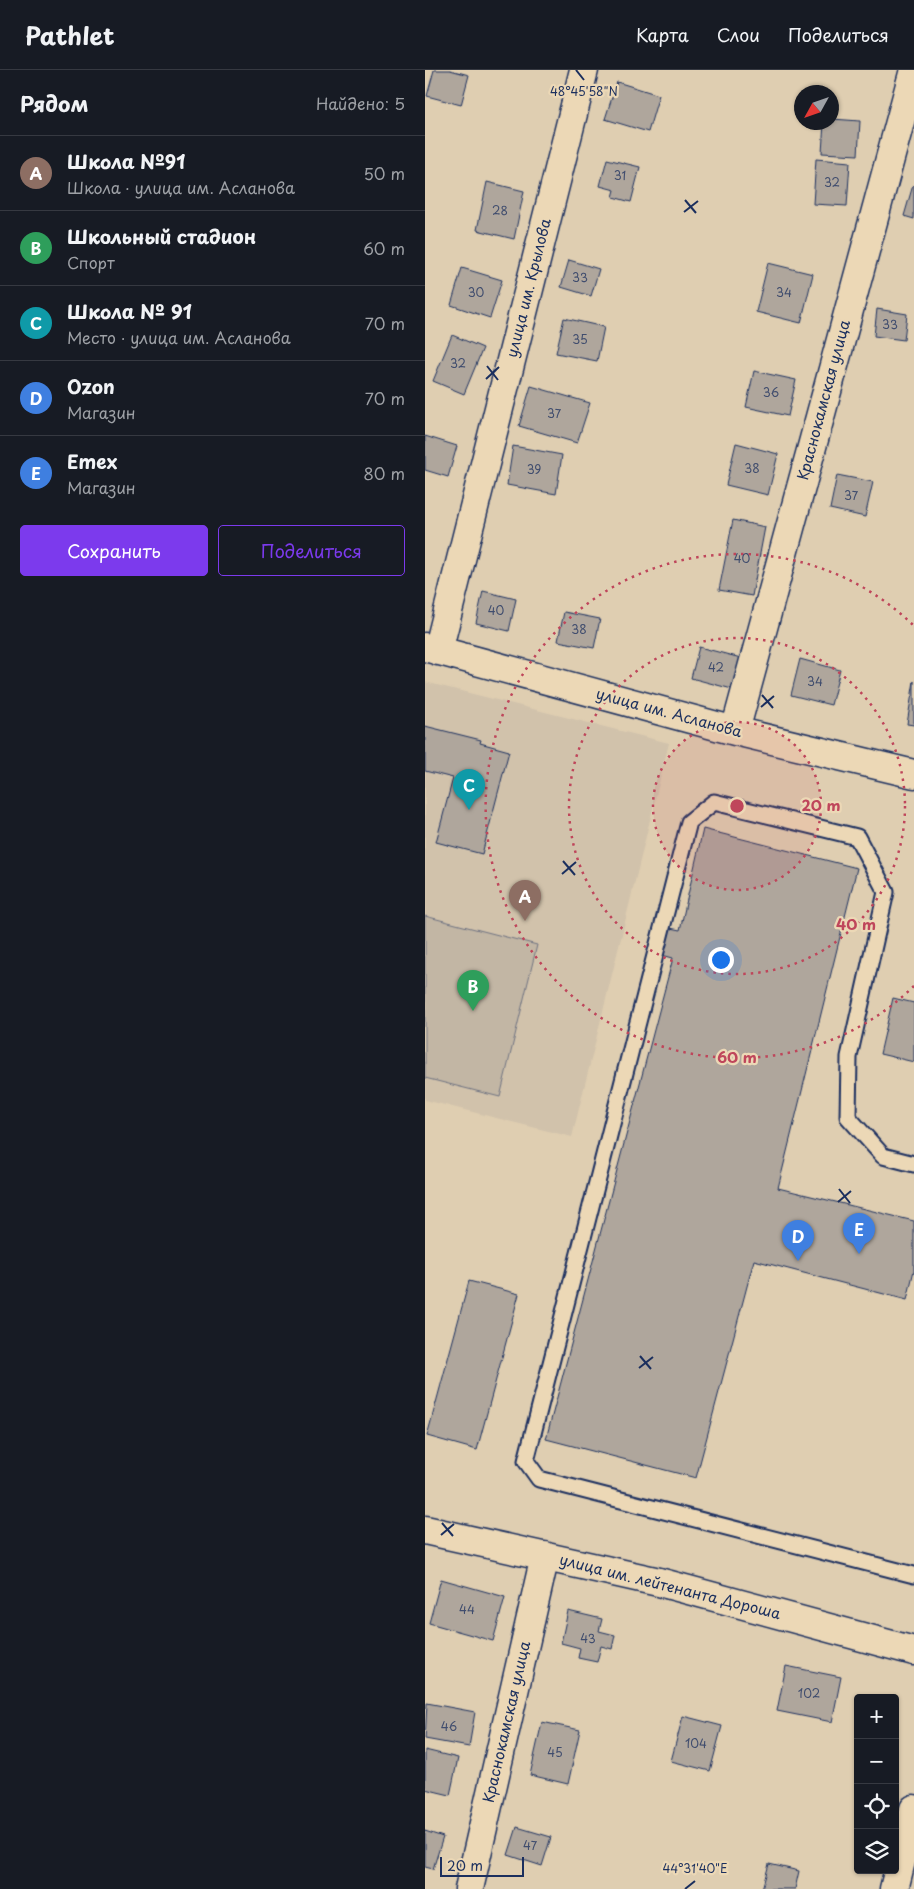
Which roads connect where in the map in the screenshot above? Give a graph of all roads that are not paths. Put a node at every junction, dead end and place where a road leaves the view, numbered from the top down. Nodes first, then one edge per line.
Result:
1 (584, 70) edge
2 (913, 70) edge
3 (431, 649) edge
4 (735, 730) junction
5 (914, 774) edge
6 (914, 1164) edge
7 (425, 1530) edge
8 (545, 1556) junction
9 (914, 1575) edge
10 (914, 1651) edge
11 (914, 1809) edge
12 (469, 1889) edge
13 (894, 1889) edge

1 - 3 street, улица им. Крылова
2 - 4 street, Краснокамская улица
3 - 4 street, улица им. Асланова
4 - 5 street, улица им. Асланова
6 - 9 lane
7 - 8 street, улица им. лейтенанта Дороша
8 - 10 street, улица им. лейтенанта Дороша
8 - 12 street, Краснокамская улица
11 - 13 street

